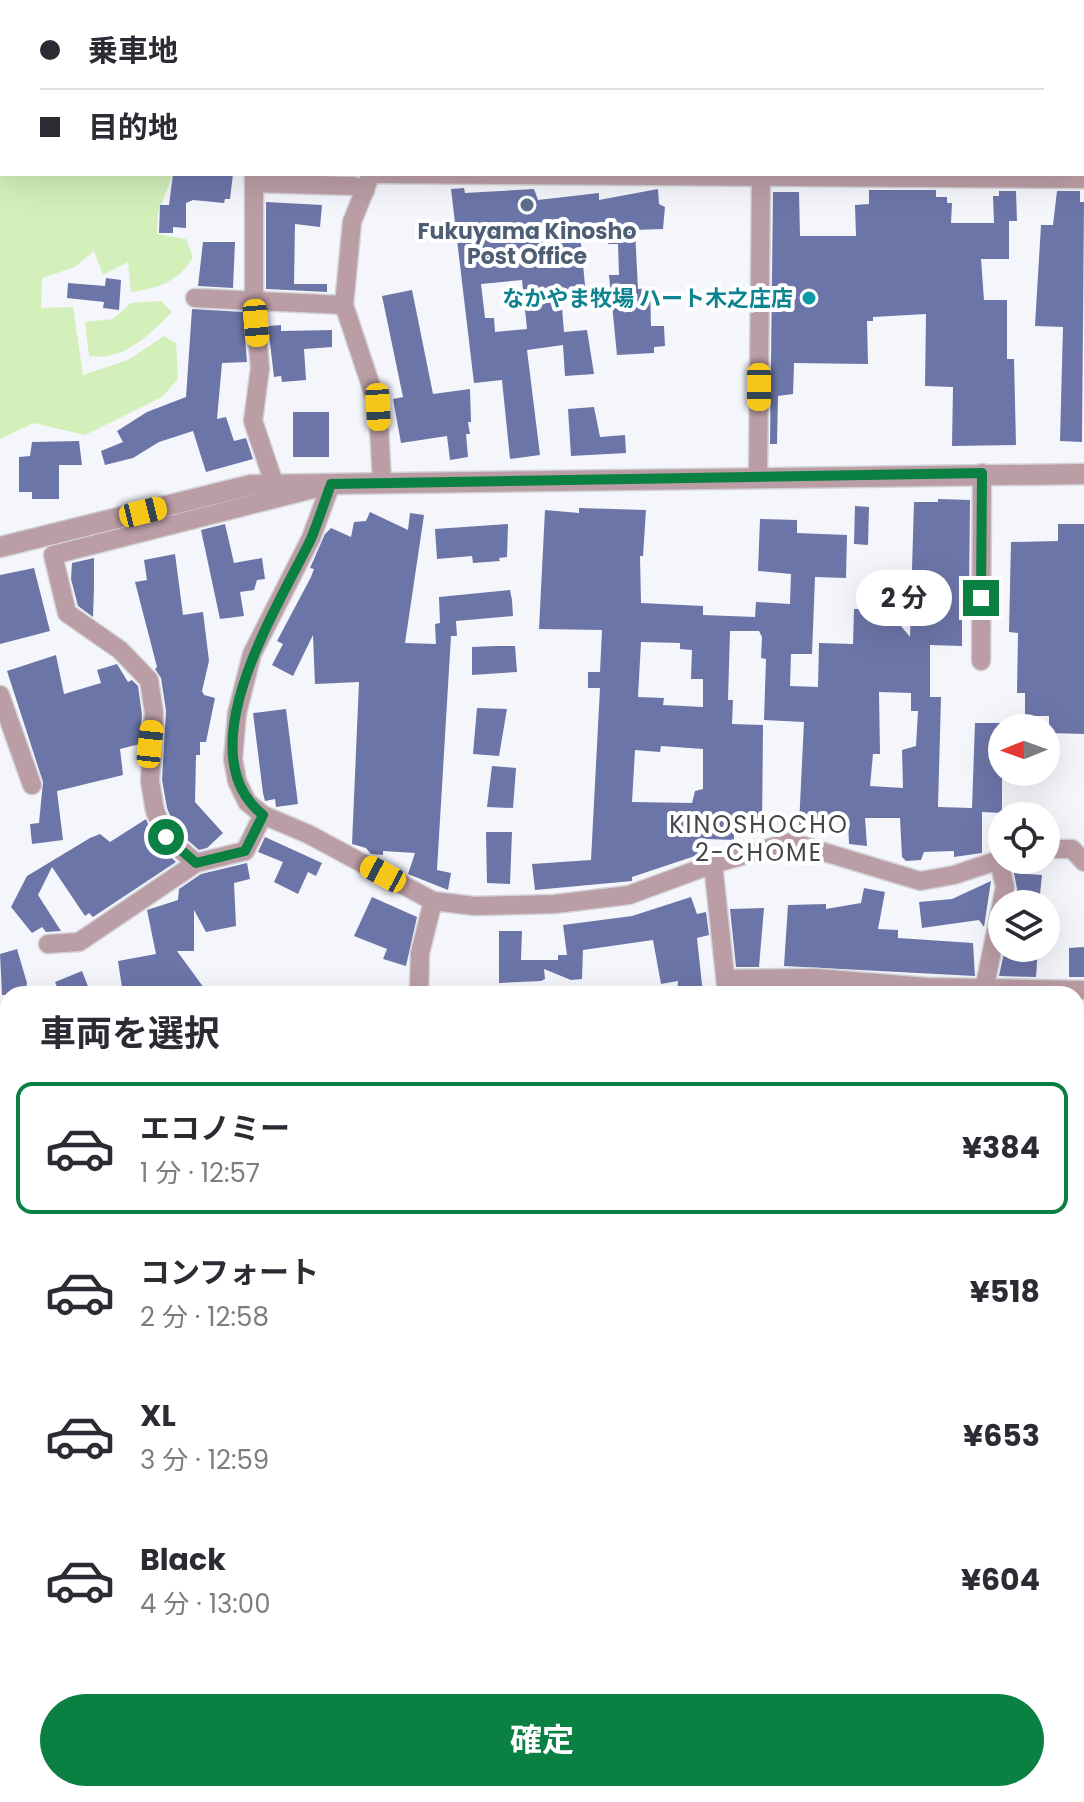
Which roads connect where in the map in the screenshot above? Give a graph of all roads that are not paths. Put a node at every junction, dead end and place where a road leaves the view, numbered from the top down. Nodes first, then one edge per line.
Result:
1 (834, 176) edge
2 (761, 177) junction
3 (254, 178) edge
4 (1084, 179) edge
5 (369, 180) edge
6 (195, 298) dead end
7 (254, 301) junction
8 (344, 305) junction
9 (982, 473) junction
10 (1084, 474) edge
11 (758, 477) junction
12 (382, 483) junction
13 (331, 484) junction
14 (276, 491) junction
15 (0, 547) edge
16 (981, 661) dead end
17 (0, 695) edge
18 (32, 785) dead end
19 (263, 815) junction
20 (1060, 849) edge
21 (1084, 862) edge
22 (196, 863) junction
23 (988, 863) edge
24 (713, 864) junction
25 (1003, 874) edge
26 (433, 901) junction
27 (48, 944) dead end
28 (985, 985) junction
29 (419, 986) edge
30 (727, 986) edge
31 (737, 986) edge
32 (914, 986) edge
33 (956, 986) edge
34 (1005, 986) edge

1 - 2 street
1 - 4 street
2 - 5 street
2 - 11 street
3 - 5 street
3 - 7 street
5 - 8 street
6 - 7 street
7 - 8 street
7 - 14 street
8 - 12 street
9 - 10 street
9 - 11 street
9 - 16 street
11 - 12 street
12 - 13 street
13 - 14 street
13 - 19 street
14 - 15 street
14 - 22 street
17 - 18 street
19 - 22 street
19 - 26 street
20 - 21 street
22 - 27 street
23 - 24 street
24 - 26 street
24 - 30 street
25 - 28 street
26 - 29 street
28 - 33 street
28 - 34 street
31 - 32 street

